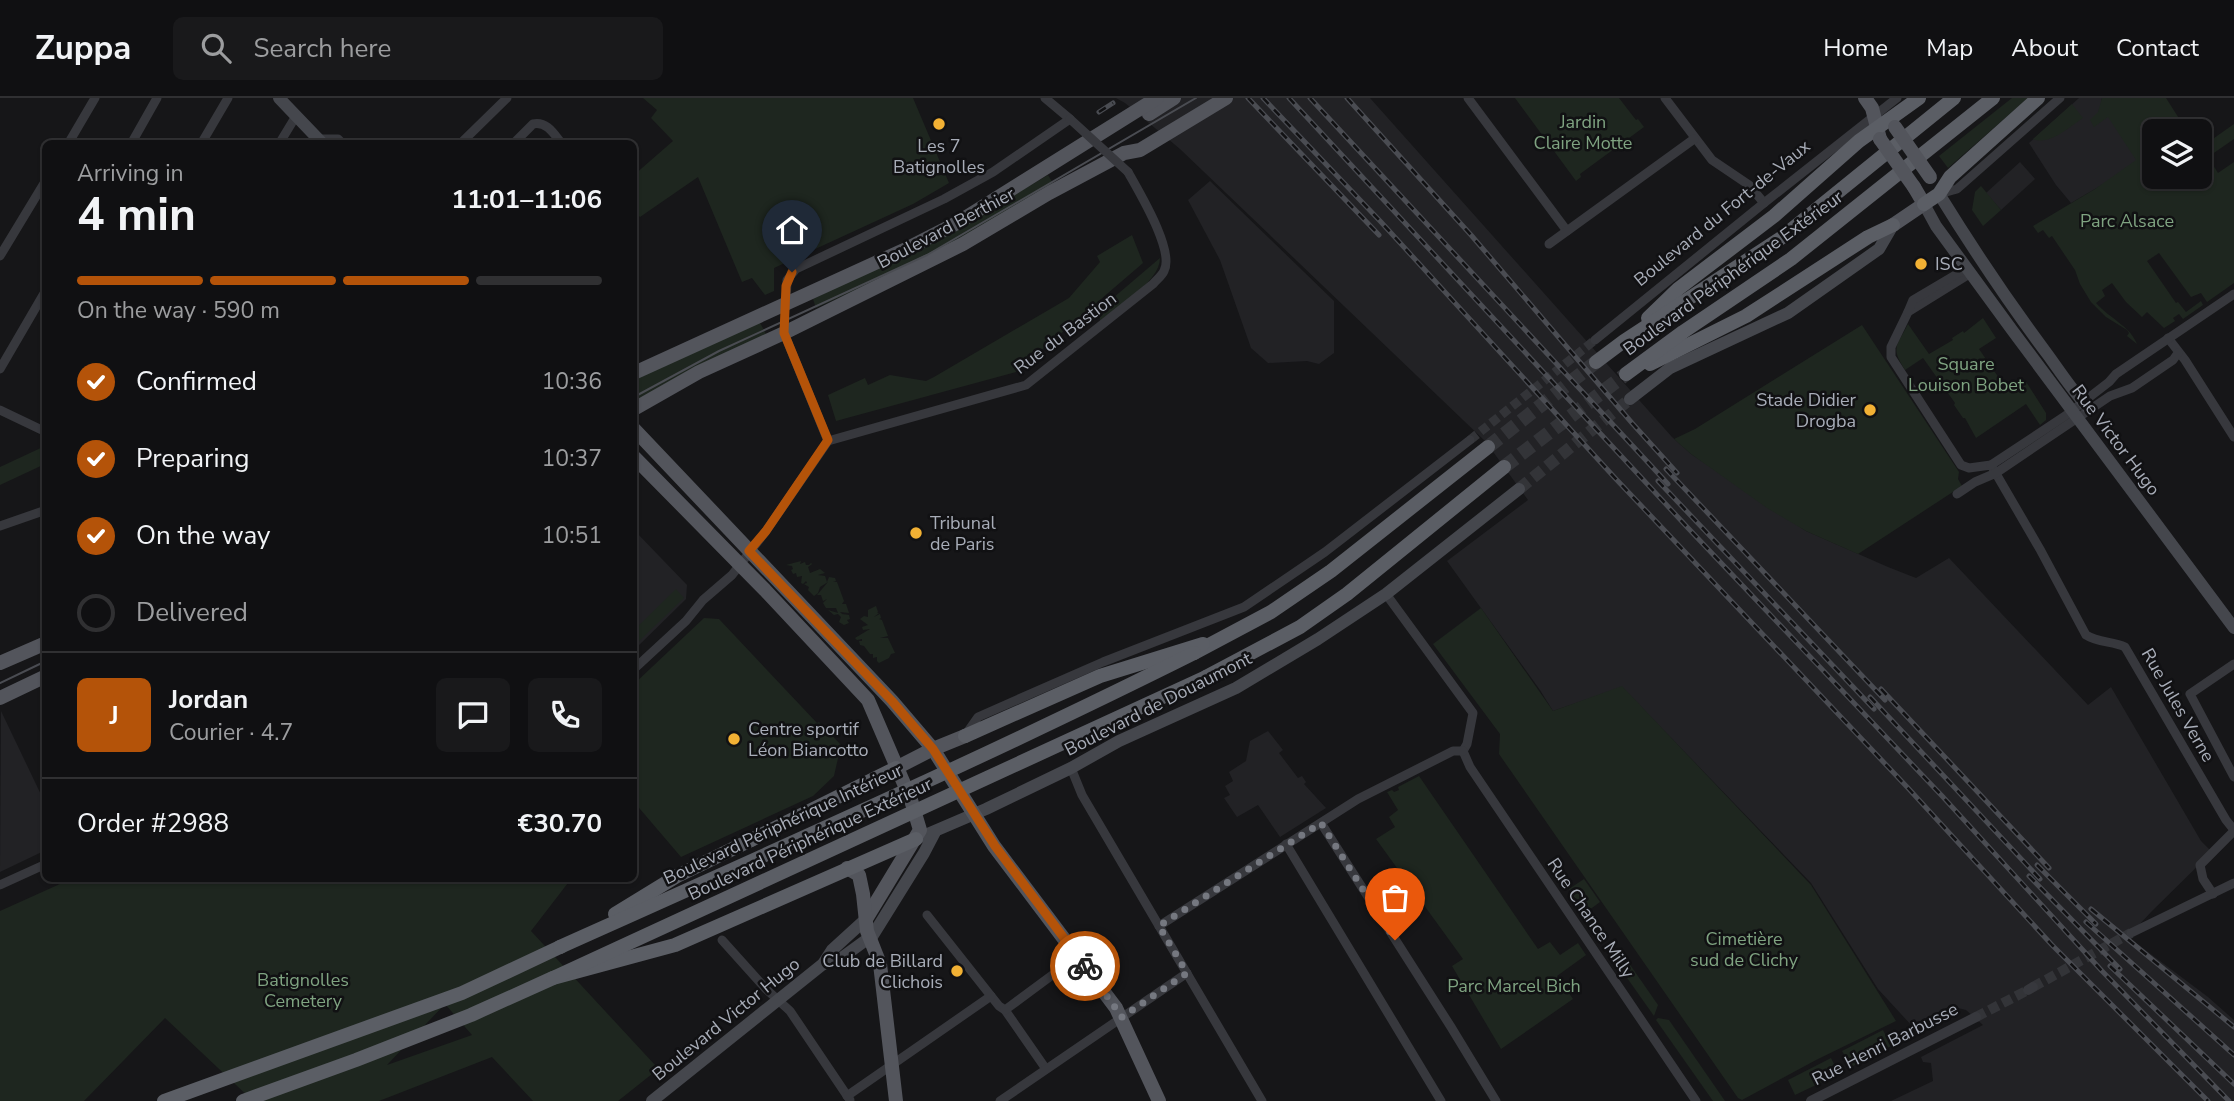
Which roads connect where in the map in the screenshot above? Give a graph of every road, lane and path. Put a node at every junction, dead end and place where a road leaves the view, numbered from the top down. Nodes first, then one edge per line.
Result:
1 (95, 98) edge
2 (157, 98) edge
3 (228, 98) edge
4 (279, 98) edge
5 (507, 98) edge
6 (1045, 98) edge
7 (1157, 98) edge
8 (1174, 98) edge
9 (1208, 98) edge
10 (1226, 98) edge
11 (1468, 98) edge
12 (1665, 98) edge
13 (1896, 98) edge
14 (1919, 98) edge
15 (1954, 98) edge
16 (1993, 98) edge
17 (2038, 98) edge
18 (2060, 98) edge
19 (296, 116) junction
20 (1070, 119) junction
21 (1879, 119) edge
22 (1103, 133) junction
23 (1694, 139) junction
24 (70, 140) edge
25 (133, 140) edge
26 (203, 140) edge
27 (281, 140) edge
28 (320, 140) edge
29 (464, 140) edge
30 (517, 140) edge
31 (559, 140) edge
32 (1124, 153) junction
33 (42, 187) edge
34 (1939, 194) junction
35 (1764, 203) junction
36 (1924, 204) junction
37 (1892, 225) junction
38 (1567, 231) junction
39 (1549, 244) dead end
40 (0, 256) edge
41 (1963, 262) junction
42 (1971, 274) junction
43 (2234, 294) edge
44 (42, 297) edge
45 (786, 303) junction
46 (1908, 312) junction
47 (784, 333) junction
48 (2168, 338) junction
49 (1595, 340) tunnel mouth
50 (1624, 341) junction
51 (2179, 353) junction
52 (1596, 362) tunnel mouth
53 (0, 369) edge
54 (637, 372) edge
55 (1630, 399) tunnel mouth
56 (2086, 406) junction
57 (637, 407) edge
58 (0, 410) edge
59 (2075, 414) junction
60 (42, 430) edge
61 (637, 432) edge
62 (2234, 437) edge
63 (828, 440) junction
64 (1470, 440) tunnel mouth
65 (1488, 447) tunnel mouth
66 (637, 460) edge
67 (1504, 467) tunnel mouth
68 (1993, 469) junction
69 (1519, 489) tunnel mouth
70 (1956, 494) dead end
71 (42, 511) edge
72 (0, 526) edge
73 (749, 551) junction
74 (739, 565) junction
75 (1386, 594) junction
76 (2234, 628) edge
77 (1224, 637) junction
78 (42, 645) edge
79 (0, 663) edge
80 (2234, 664) edge
81 (637, 667) edge
82 (42, 678) edge
83 (0, 698) edge
84 (965, 736) junction
85 (933, 749) junction
86 (1463, 751) junction
87 (896, 768) junction
88 (1070, 768) junction
89 (2234, 777) edge
90 (974, 814) junction
91 (1321, 823) junction
92 (2234, 830) edge
93 (934, 831) junction
94 (916, 839) junction
95 (1286, 844) junction
96 (42, 866) edge
97 (847, 868) junction
98 (2234, 884) edge
99 (0, 885) edge
100 (2213, 894) junction
101 (927, 915) dead end
102 (866, 919) junction
103 (1159, 926) junction
104 (2131, 933) tunnel mouth
105 (870, 938) junction
106 (722, 940) dead end
107 (560, 947) junction
108 (1077, 956) junction
109 (823, 964) junction
110 (1187, 973) junction
111 (553, 978) junction
112 (991, 996) junction
113 (777, 1001) junction
114 (1005, 1010) junction
115 (1122, 1017) junction
116 (1976, 1017) tunnel mouth
117 (891, 1067) junction
118 (1046, 1069) junction
119 (849, 1099) edge
120 (1154, 1099) edge
121 (164, 1101) edge
122 (243, 1101) edge
123 (652, 1101) edge
124 (896, 1101) edge
125 (1000, 1101) edge
126 (1262, 1101) edge
127 (1441, 1101) edge
128 (1496, 1101) edge
129 (1696, 1101) edge
130 (1811, 1101) edge

1 - 24 street
2 - 25 street
3 - 26 street
4 - 19 main road
5 - 29 street
6 - 20 street
7 - 22 main road, Boulevard Berthier
8 - 22 main road, Boulevard Berthier
9 - 32 main road, Boulevard Berthier
10 - 32 main road, Boulevard Berthier
11 - 38 street
12 - 23 street
13 - 21 street, Boulevard du Fort-de-Vaux
14 - 21 highway
15 - 50 highway
16 - 37 highway, Boulevard Périphérique Extérieur
17 - 34 highway
18 - 34 street
19 - 27 street
19 - 28 main road
20 - 45 street
20 - 63 street, Rue du Bastion, bridge
21 - 34 main road, bridge
21 - 35 street, Boulevard du Fort-de-Vaux
21 - 36 main road, bridge
21 - 50 highway
22 - 45 main road, Boulevard Berthier
23 - 35 street
23 - 38 street
30 - 31 street
32 - 47 main road, Boulevard Berthier
33 - 40 street
34 - 36 highway
34 - 56 main road, Rue Victor Hugo
35 - 49 street, Boulevard du Fort-de-Vaux
36 - 37 main road
36 - 41 main road, Rue Victor Hugo
37 - 55 main road
38 - 39 street
41 - 42 main road, Rue Victor Hugo
41 - 46 street
42 - 46 street
42 - 59 main road, Rue Victor Hugo
43 - 48 street
44 - 53 street
45 - 47 main road
45 - 54 main road, Boulevard Berthier
46 - 68 street
47 - 57 main road, Boulevard Berthier
47 - 63 street
48 - 51 street
48 - 56 street
50 - 52 highway
51 - 56 street
51 - 62 street
56 - 59 street
58 - 60 street
59 - 68 street
59 - 76 main road, Rue Victor Hugo
61 - 73 main road
63 - 73 street
64 - 84 street
65 - 77 highway, Boulevard Périphérique Intérieur
66 - 74 main road
67 - 111 highway, Boulevard Périphérique Extérieur, bridge
68 - 70 street
68 - 92 street, Rue Jules Verne
69 - 75 main road, Boulevard de Douaumont
71 - 72 street
73 - 74 street
73 - 85 main road
74 - 81 street
74 - 87 main road
75 - 86 street
75 - 88 main road, Boulevard de Douaumont
77 - 84 highway
77 - 107 highway, Boulevard Périphérique Intérieur, bridge
78 - 79 main road
80 - 89 street
82 - 83 main road
84 - 85 main road
85 - 87 main road
85 - 90 main road
86 - 91 street
86 - 129 street, Rue Chance Milly
87 - 94 main road
87 - 107 highway, bridge
88 - 90 main road, Boulevard de Douaumont
88 - 103 street
90 - 93 main road, Boulevard de Douaumont
90 - 108 main road
91 - 95 street
91 - 128 street
92 - 100 street
93 - 94 main road, Boulevard de Douaumont
93 - 105 main road
94 - 97 highway
94 - 102 main road
95 - 103 street
95 - 127 street
96 - 99 street
97 - 102 main road
97 - 111 highway, bridge
98 - 100 street
100 - 104 street
101 - 112 street
102 - 105 main road
102 - 109 main road, Boulevard Victor Hugo
103 - 110 street
105 - 109 main road, Boulevard Victor Hugo
105 - 117 main road
106 - 113 street
107 - 121 highway, Boulevard Périphérique Intérieur
108 - 114 street
108 - 115 main road
109 - 113 main road, Boulevard Victor Hugo
110 - 115 street
110 - 126 street
111 - 122 highway, Boulevard Périphérique Extérieur
112 - 114 street
112 - 117 street
113 - 119 street
113 - 123 main road, Boulevard Victor Hugo
114 - 118 street
115 - 118 street
115 - 120 main road
116 - 130 street, Rue Henri Barbusse
117 - 119 street
117 - 124 main road
118 - 125 street

